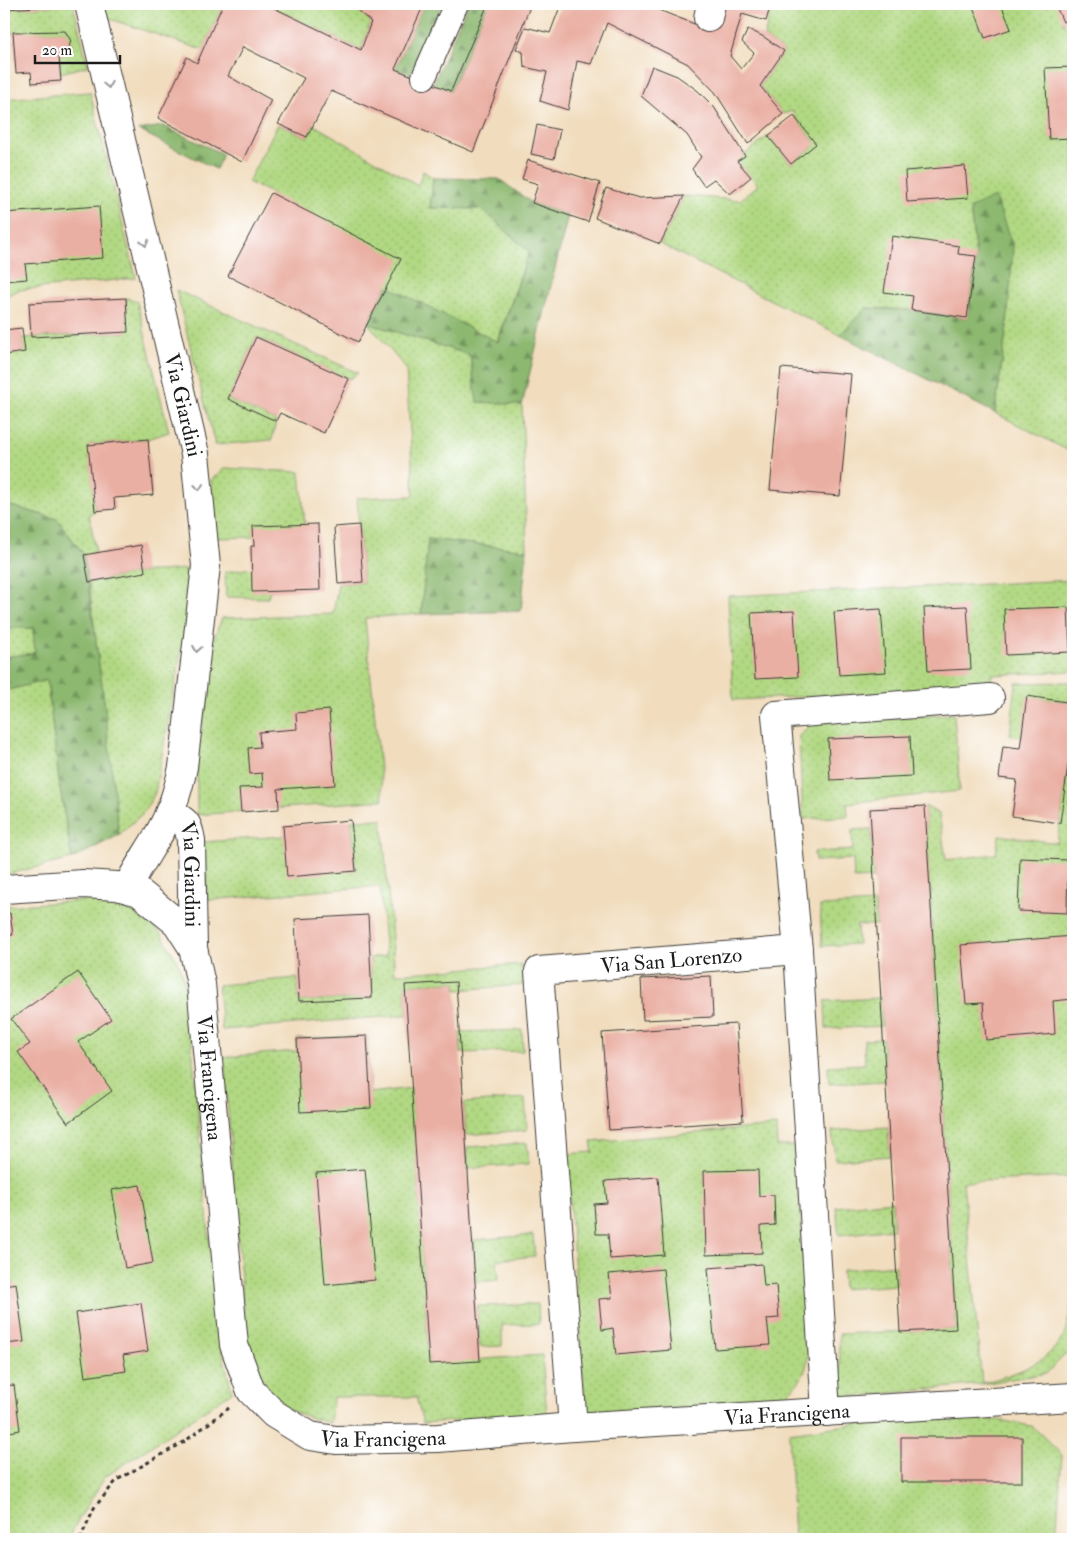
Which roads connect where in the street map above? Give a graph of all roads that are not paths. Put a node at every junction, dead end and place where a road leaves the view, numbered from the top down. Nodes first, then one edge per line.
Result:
1 (89, 4) edge
2 (456, 4) edge
3 (424, 77) dead end
4 (990, 698) dead end
5 (169, 813) junction
6 (127, 888) junction
7 (4, 889) edge
8 (193, 948) junction
9 (798, 950) junction
10 (1073, 1397) edge
11 (826, 1412) junction
12 (573, 1426) junction

1 -> 5 street, Via Giardini
2 - 3 street
4 - 9 street
5 - 6 street, Via Giardini
5 - 8 street, Via Giardini
6 - 7 street, Via Francigena
6 - 8 street, Via Francigena
8 - 12 street, Via Francigena
9 - 11 street
9 - 12 street, Via San Lorenzo
10 - 11 street, Via Francigena
11 - 12 street, Via Francigena

